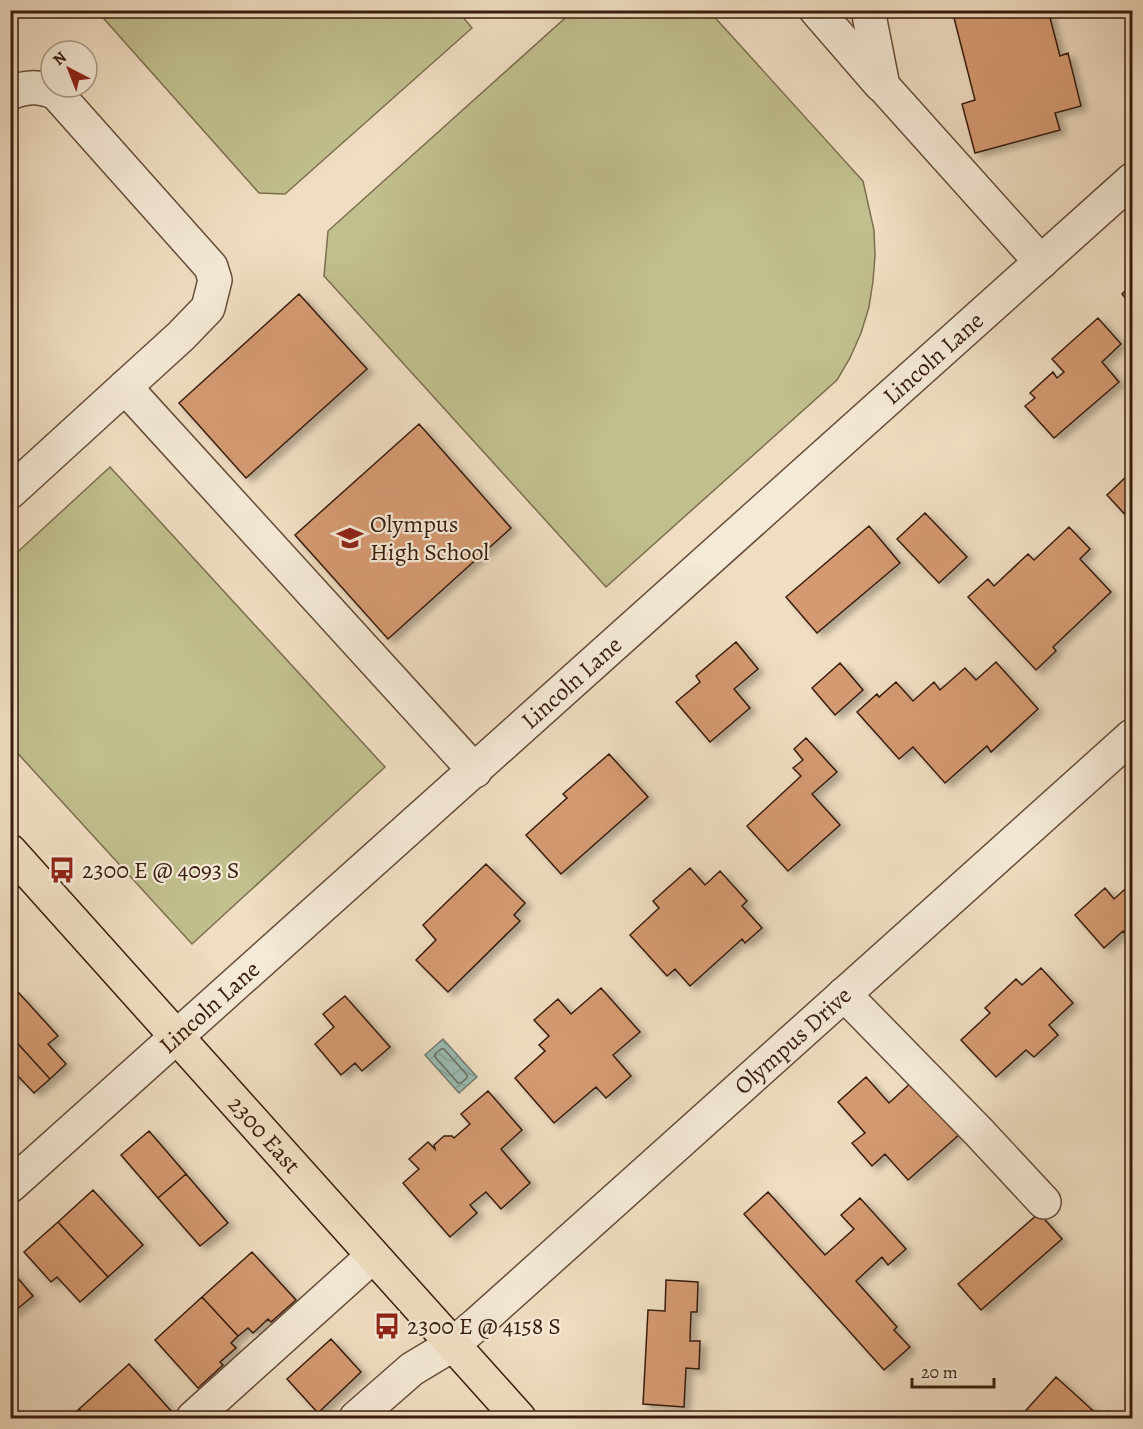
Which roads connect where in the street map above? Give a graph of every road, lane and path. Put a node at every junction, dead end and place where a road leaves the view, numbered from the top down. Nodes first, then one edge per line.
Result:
1 (816, 10) edge
2 (868, 10) edge
3 (883, 86) junction
4 (10, 93) edge
5 (1132, 180) edge
6 (1041, 262) junction
7 (125, 387) junction
8 (10, 492) edge
9 (1132, 736) edge
10 (475, 771) junction
11 (10, 851) edge
12 (844, 994) junction
13 (176, 1037) junction
14 (10, 1186) edge
15 (1044, 1202) dead end
16 (373, 1256) junction
17 (452, 1345) junction
18 (193, 1419) edge
19 (356, 1419) edge
20 (519, 1419) edge

1 - 3 street
2 - 3 street
3 - 6 street
4 - 7 street
5 - 6 street, Lincoln Lane
6 - 10 street, Lincoln Lane
7 - 8 street
7 - 10 street
9 - 12 street, Olympus Drive
10 - 13 street, Lincoln Lane
11 - 13 main road, 2300 East
12 - 15 street
12 - 17 street, Olympus Drive
13 - 14 street, Lincoln Lane
13 - 16 main road, 2300 East
16 - 17 main road, 2300 East
16 - 18 street
17 - 19 street, Olympus Drive
17 - 20 main road, 2300 East

